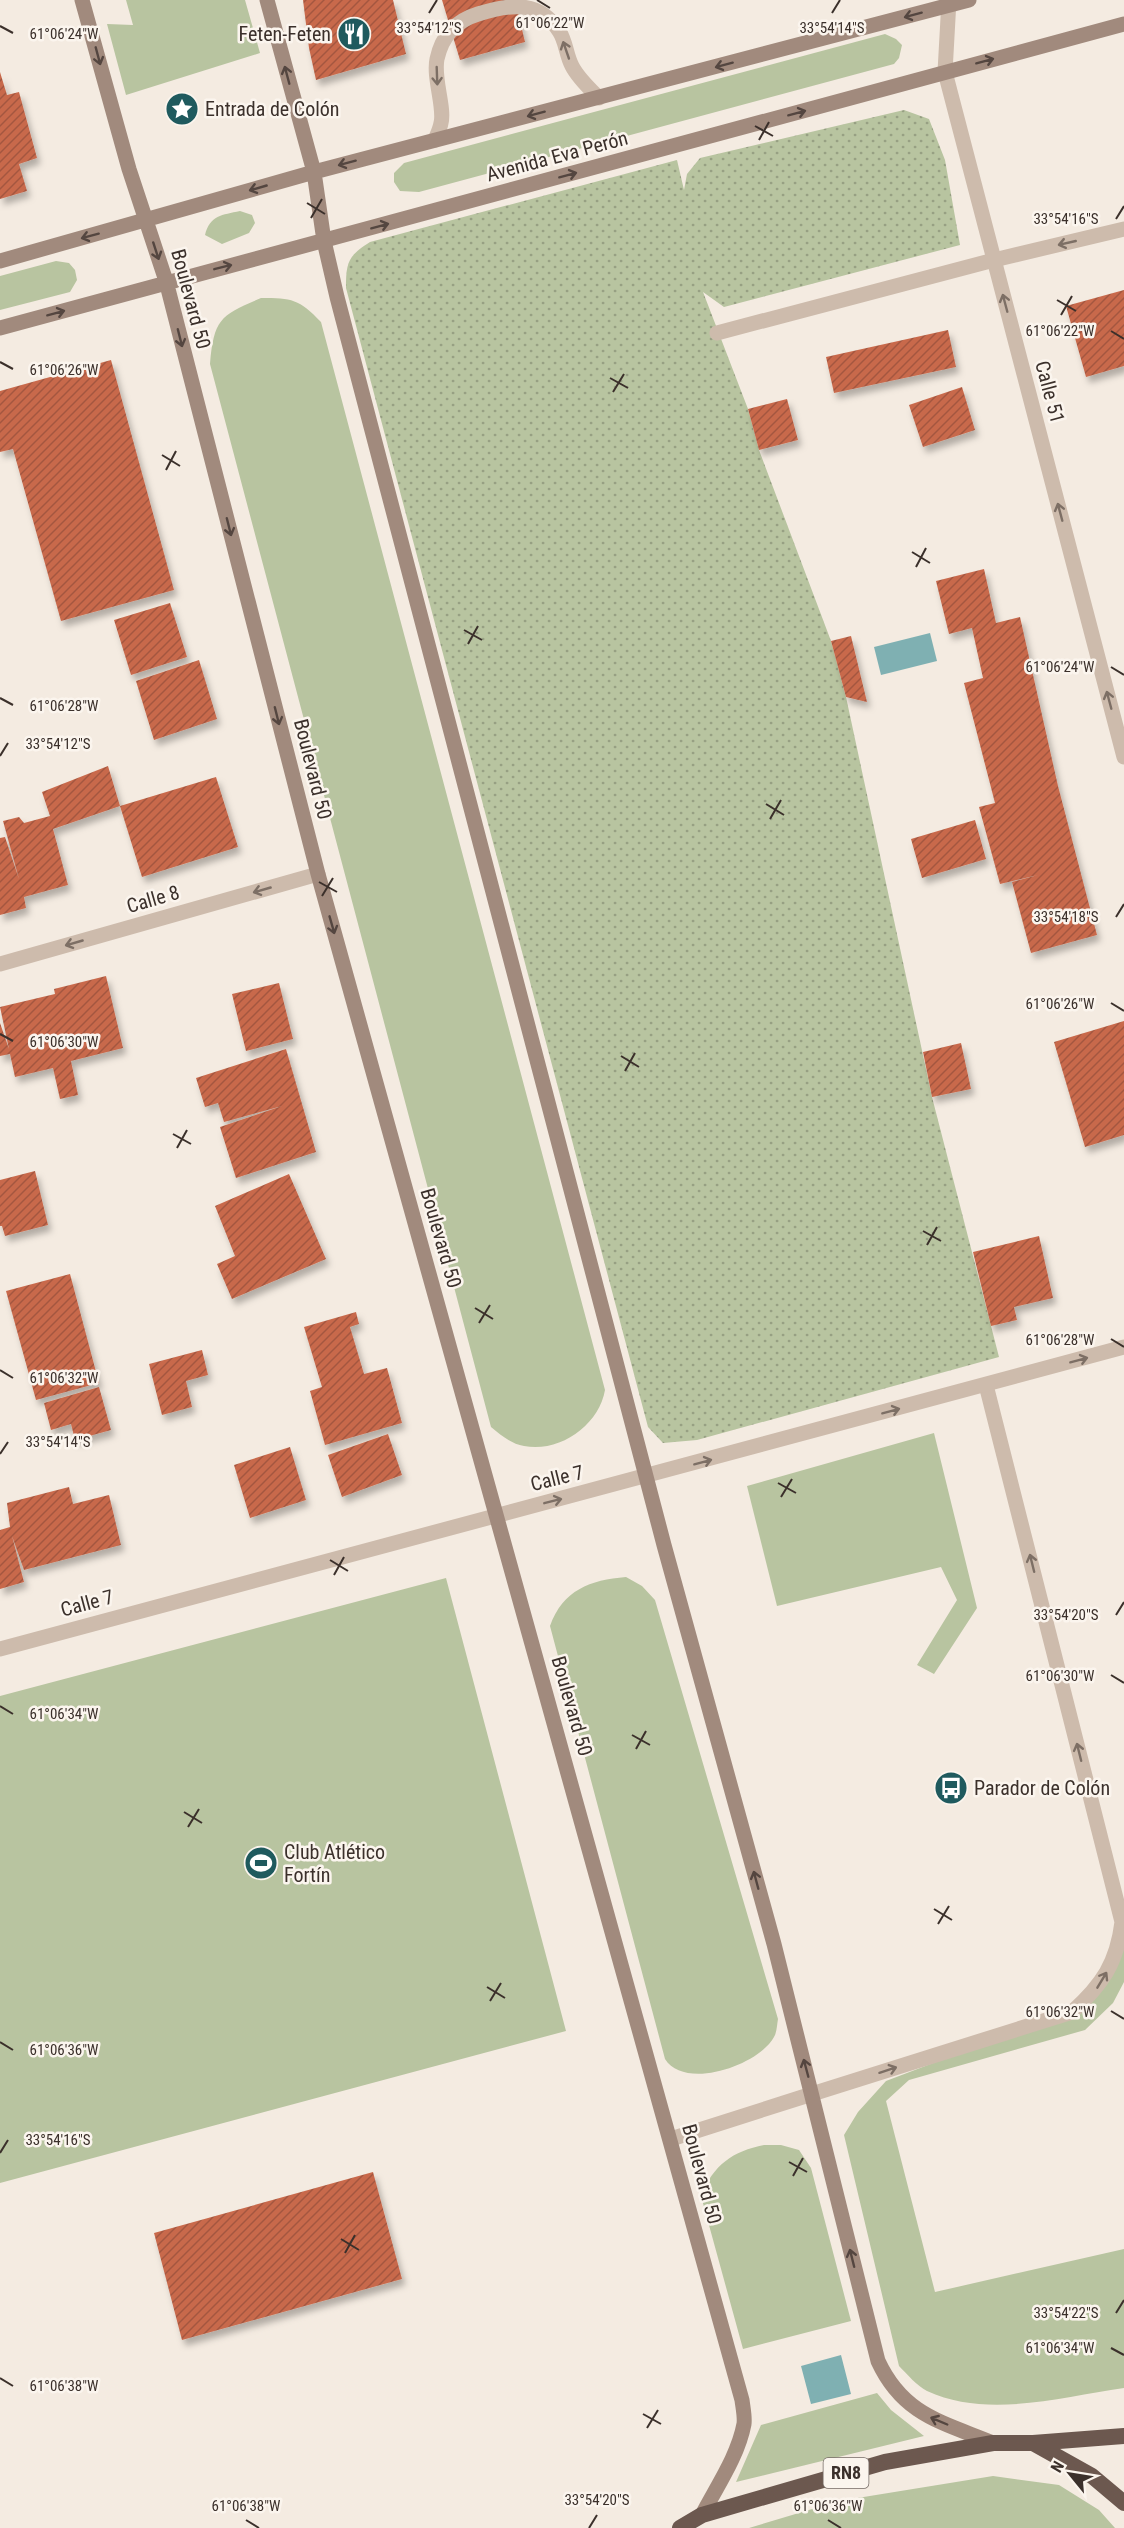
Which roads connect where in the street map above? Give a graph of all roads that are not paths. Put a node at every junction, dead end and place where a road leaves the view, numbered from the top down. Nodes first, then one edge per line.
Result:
1 (82, 0) edge
2 (267, 0) edge
3 (969, 0) edge
4 (949, 3) edge
5 (1124, 24) edge
6 (945, 72) junction
7 (598, 98) junction
8 (435, 140) junction
9 (314, 172) junction
10 (147, 221) junction
11 (1124, 229) edge
12 (324, 242) junction
13 (994, 260) junction
14 (0, 261) edge
15 (166, 281) junction
16 (0, 328) edge
17 (717, 333) dead end
18 (1124, 757) edge
19 (318, 874) junction
20 (0, 964) edge
21 (1124, 1347) edge
22 (986, 1385) junction
23 (646, 1478) junction
24 (496, 1515) junction
25 (0, 1649) edge
26 (812, 2094) junction
27 (671, 2139) junction
28 (1124, 2436) edge
29 (993, 2443) junction
30 (1034, 2443) junction
31 (1124, 2502) edge
32 (702, 2515) junction
33 (680, 2528) edge

1 -> 10 main road, Boulevard 50
9 -> 2 main road
3 - 4 main road
4 - 6 street, Calle 51
4 -> 7 main road
6 -> 5 main road, Avenida Eva Perón
12 -> 6 main road, Avenida Eva Perón
6 - 13 street, Calle 51
7 -> 8 main road
7 -> 8 street
8 -> 9 main road
9 -> 10 main road
9 - 12 main road
10 -> 14 main road
10 -> 15 main road, Boulevard 50
11 -> 13 street
15 -> 12 main road, Avenida Eva Perón
12 - 23 main road
13 - 17 street
18 -> 13 street, Calle 51
16 -> 15 main road, Avenida Eva Perón
15 -> 19 main road, Boulevard 50
19 -> 20 street, Calle 8
19 -> 24 main road, Boulevard 50
22 -> 21 street, Calle 7
23 -> 22 street, Calle 7
26 -> 22 street
24 -> 23 street, Calle 7
26 -> 23 main road
24 - 25 street, Calle 7
24 - 27 main road, Boulevard 50
26 - 27 street
29 -> 26 main road
27 - 32 main road, Boulevard 50
28 - 30 highway, RN8
29 - 30 highway, RN8
29 - 32 highway, RN8
30 - 31 highway, RN8
32 - 33 highway, RN8

